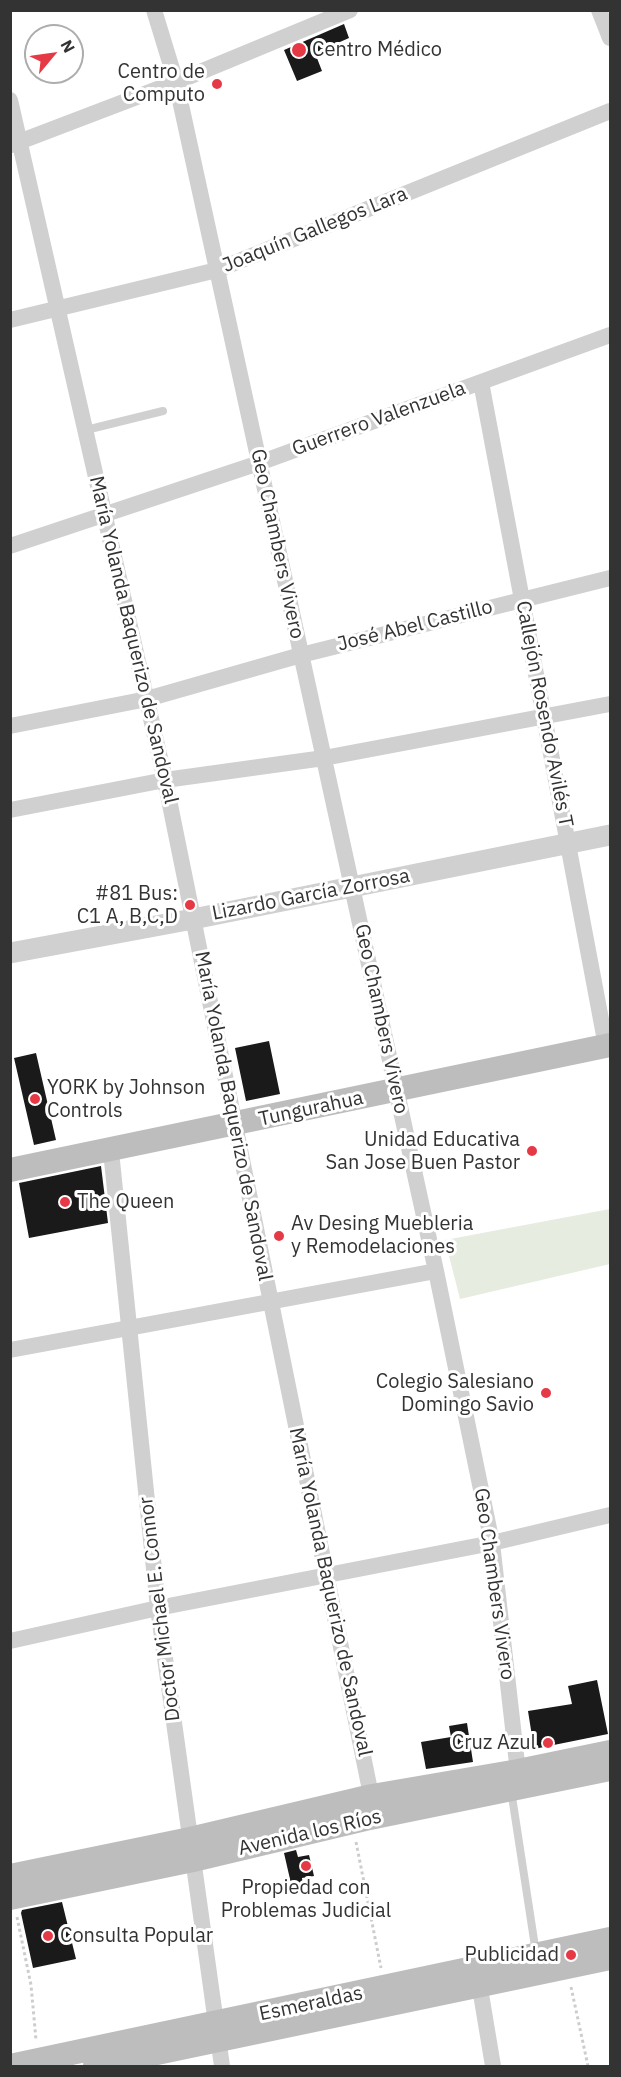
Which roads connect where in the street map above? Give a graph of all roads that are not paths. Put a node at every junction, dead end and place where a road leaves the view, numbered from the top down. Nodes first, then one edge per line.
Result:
1 (154, 10) edge
2 (350, 10) edge
3 (599, 10) edge
4 (610, 38) edge
5 (176, 82) junction
6 (10, 100) edge
7 (610, 111) edge
8 (16, 143) edge
9 (217, 270) junction
10 (59, 309) junction
11 (10, 320) edge
12 (610, 335) edge
13 (481, 382) junction
14 (163, 411) dead end
15 (86, 430) junction
16 (259, 463) junction
17 (105, 515) junction
18 (10, 546) edge
19 (610, 578) edge
20 (522, 599) junction
21 (301, 655) junction
22 (147, 699) junction
23 (610, 704) edge
24 (544, 717) junction
25 (10, 726) edge
26 (324, 758) junction
27 (165, 780) junction
28 (10, 810) edge
29 (610, 835) edge
30 (568, 843) junction
31 (352, 886) junction
32 (193, 919) junction
33 (10, 953) edge
34 (608, 1045) edge
35 (397, 1091) junction
36 (235, 1124) junction
37 (111, 1151) junction
38 (10, 1170) edge
39 (436, 1271) junction
40 (271, 1303) junction
41 (129, 1327) junction
42 (10, 1350) edge
43 (610, 1515) edge
44 (492, 1543) junction
45 (326, 1576) junction
46 (158, 1608) junction
47 (10, 1641) edge
48 (610, 1752) edge
49 (610, 1769) edge
50 (514, 1780) junction
51 (366, 1812) junction
52 (191, 1849) junction
53 (12, 1890) edge
54 (610, 1939) edge
55 (610, 1958) edge
56 (538, 1965) junction
57 (478, 1977) junction
58 (218, 2033) junction
59 (10, 2066) edge
60 (95, 2067) edge
61 (222, 2067) edge
62 (493, 2067) edge

1 - 5 street, Geo Chambers Vivero
2 - 5 street
3 - 4 street
5 - 8 street
5 - 9 street, Geo Chambers Vivero
6 - 8 street, María Yolanda Baquerizo de Sandoval
7 - 9 street, Joaquín Gallegos Lara
8 - 10 street, María Yolanda Baquerizo de Sandoval
9 - 10 street, Joaquín Gallegos Lara
9 - 16 street, Geo Chambers Vivero
10 - 11 street, Joaquín Gallegos Lara
10 - 15 street, María Yolanda Baquerizo de Sandoval
12 - 13 street, Guerrero Valenzuela
13 - 16 street, Guerrero Valenzuela
13 - 20 street, Callejón Rosendo Avilés T
14 - 15 lane
15 - 17 street, María Yolanda Baquerizo de Sandoval
16 - 17 street, Guerrero Valenzuela
16 - 21 street, Geo Chambers Vivero
17 - 18 street, Guerrero Valenzuela
17 - 22 street, María Yolanda Baquerizo de Sandoval
19 - 20 street, José Abel Castillo
20 - 21 street, José Abel Castillo
20 - 24 street, Callejón Rosendo Avilés T
21 - 22 street, José Abel Castillo
21 - 26 street, Geo Chambers Vivero
22 - 25 street, José Abel Castillo
22 - 27 street, María Yolanda Baquerizo de Sandoval
23 - 24 street
24 - 26 street
24 - 30 street, Callejón Rosendo Avilés T
26 - 27 street
26 - 31 street, Geo Chambers Vivero
27 - 28 street
27 - 32 street, María Yolanda Baquerizo de Sandoval
29 - 30 street, Lizardo García Zorrosa
30 - 31 street, Lizardo García Zorrosa
30 - 34 street, Callejón Rosendo Avilés T
31 - 32 street, Lizardo García Zorrosa
31 - 35 street, Geo Chambers Vivero
32 - 33 street, Lizardo García Zorrosa
32 - 36 street, María Yolanda Baquerizo de Sandoval
34 - 35 main road, Tungurahua
35 - 36 main road, Tungurahua
35 - 39 street, Geo Chambers Vivero
36 - 37 main road, Tungurahua
36 - 40 street, María Yolanda Baquerizo de Sandoval
37 - 38 main road, Tungurahua
37 - 41 street, Doctor Michael E. Connor
39 - 40 street
39 - 44 street, Geo Chambers Vivero
40 - 41 street
40 - 45 street, María Yolanda Baquerizo de Sandoval
41 - 42 street
41 - 46 street, Doctor Michael E. Connor
43 - 44 street
44 - 45 street
44 - 50 street, Geo Chambers Vivero
45 - 46 street
45 - 51 street, María Yolanda Baquerizo de Sandoval
46 - 47 street
46 - 52 street, Doctor Michael E. Connor
48 - 50 main road, Avenida los Ríos
49 - 50 main road, Avenida los Ríos
50 - 51 main road, Avenida los Ríos
50 - 56 lane
51 - 52 main road, Avenida los Ríos
52 - 53 main road, Avenida los Ríos
52 - 58 street, Doctor Michael E. Connor
54 - 56 main road, Esmeraldas
55 - 56 main road, Esmeraldas
56 - 57 main road, Esmeraldas
57 - 58 main road, Esmeraldas
57 - 58 main road, Esmeraldas
57 - 62 street
58 - 59 main road, Esmeraldas
58 - 60 main road, Esmeraldas
58 - 61 street, Doctor Michael E. Connor

